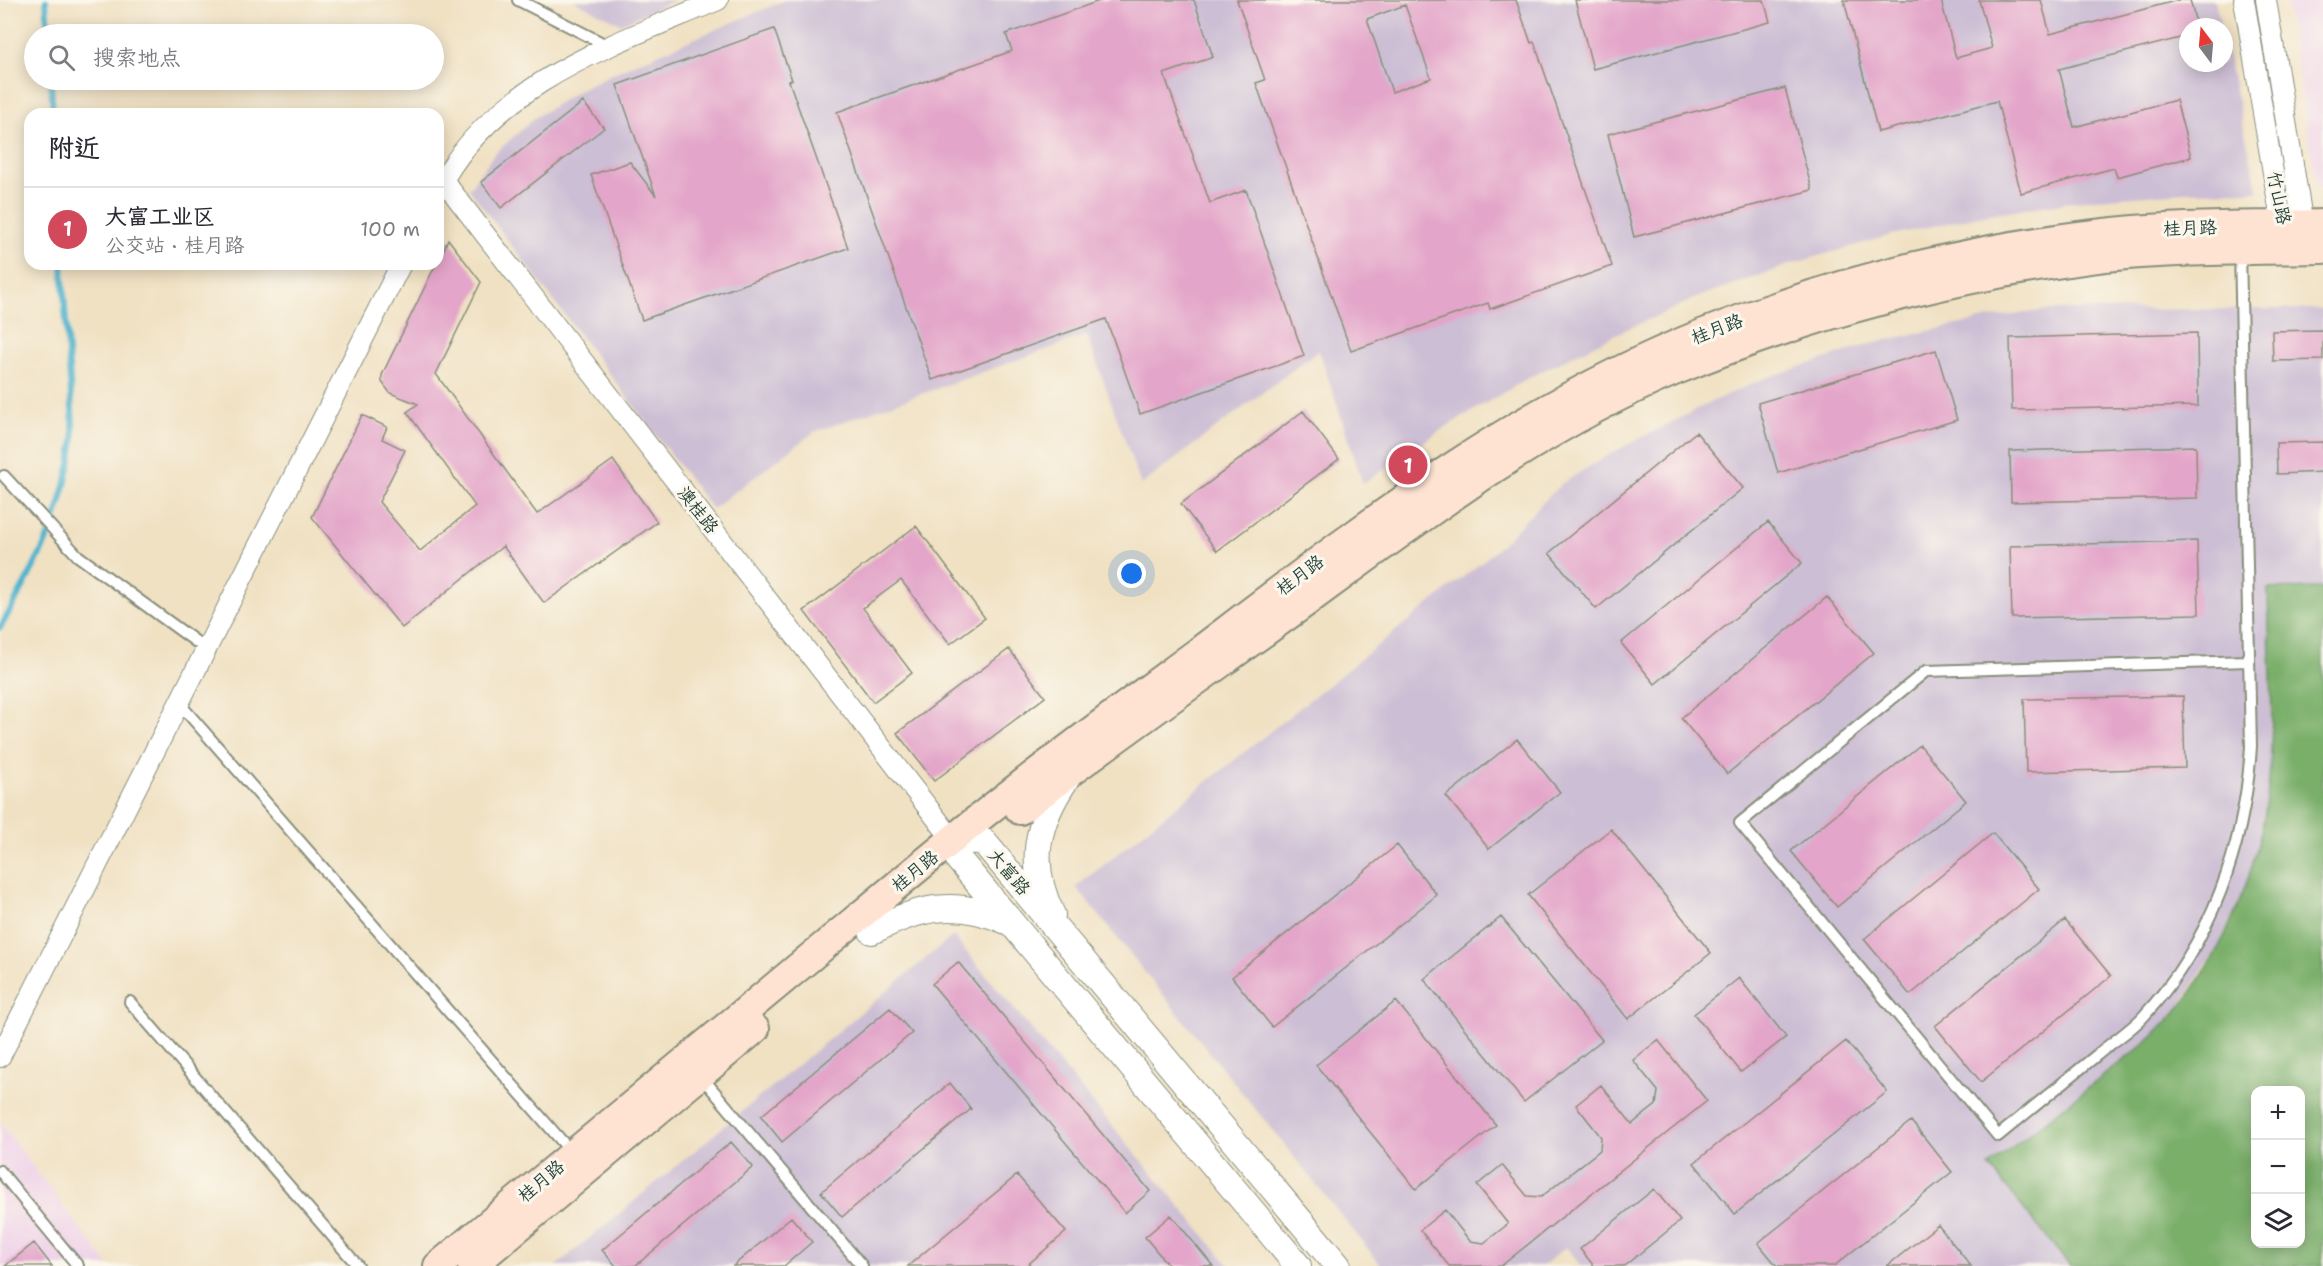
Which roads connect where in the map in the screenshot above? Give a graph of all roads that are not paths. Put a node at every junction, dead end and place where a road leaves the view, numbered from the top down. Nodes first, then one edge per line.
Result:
1 (518, 0) edge
2 (718, 0) edge
3 (2244, 0) edge
4 (2266, 0) edge
5 (608, 46) junction
6 (444, 179) edge
7 (444, 190) edge
8 (2305, 235) edge
9 (2240, 251) junction
10 (398, 270) edge
11 (4, 476) dead end
12 (206, 649) junction
13 (2249, 661) junction
14 (179, 703) junction
15 (1069, 775) junction
16 (983, 841) junction
17 (956, 850) junction
18 (1013, 924) junction
19 (873, 931) junction
20 (1061, 934) junction
21 (1097, 977) junction
22 (1074, 997) junction
23 (130, 1002) dead end
24 (0, 1057) edge
25 (700, 1075) junction
26 (573, 1154) junction
27 (0, 1171) edge
28 (78, 1266) edge
29 (358, 1266) edge
30 (438, 1266) edge
31 (472, 1266) edge
32 (862, 1266) edge
33 (1298, 1266) edge
34 (1338, 1266) edge

1 - 5 lane
2 - 5 street
3 - 8 street, 竹山路
4 - 8 street, 竹山路
5 - 6 street
7 - 17 street, 澳桂路
8 - 9 main road, 桂月路
8 - 17 main road, 桂月路
9 - 13 lane
9 - 15 main road, 桂月路
10 - 12 street
11 - 12 lane
12 - 14 street
13 - 13 lane
14 - 24 street
14 - 26 lane
15 - 16 main road, 桂月路
15 - 20 street
16 - 17 main road, 桂月路
16 - 20 street, 大富路
17 - 18 street, 大富路
17 - 19 main road, 桂月路
17 - 26 main road, 桂月路
18 - 19 street
18 - 22 street, 大富路
19 - 25 main road, 桂月路
20 - 21 street, 大富路
21 - 22 street
21 - 34 street, 大富路
22 - 33 street, 大富路
23 - 29 lane
25 - 31 main road, 桂月路
25 - 32 lane
26 - 30 main road, 桂月路
27 - 28 lane

